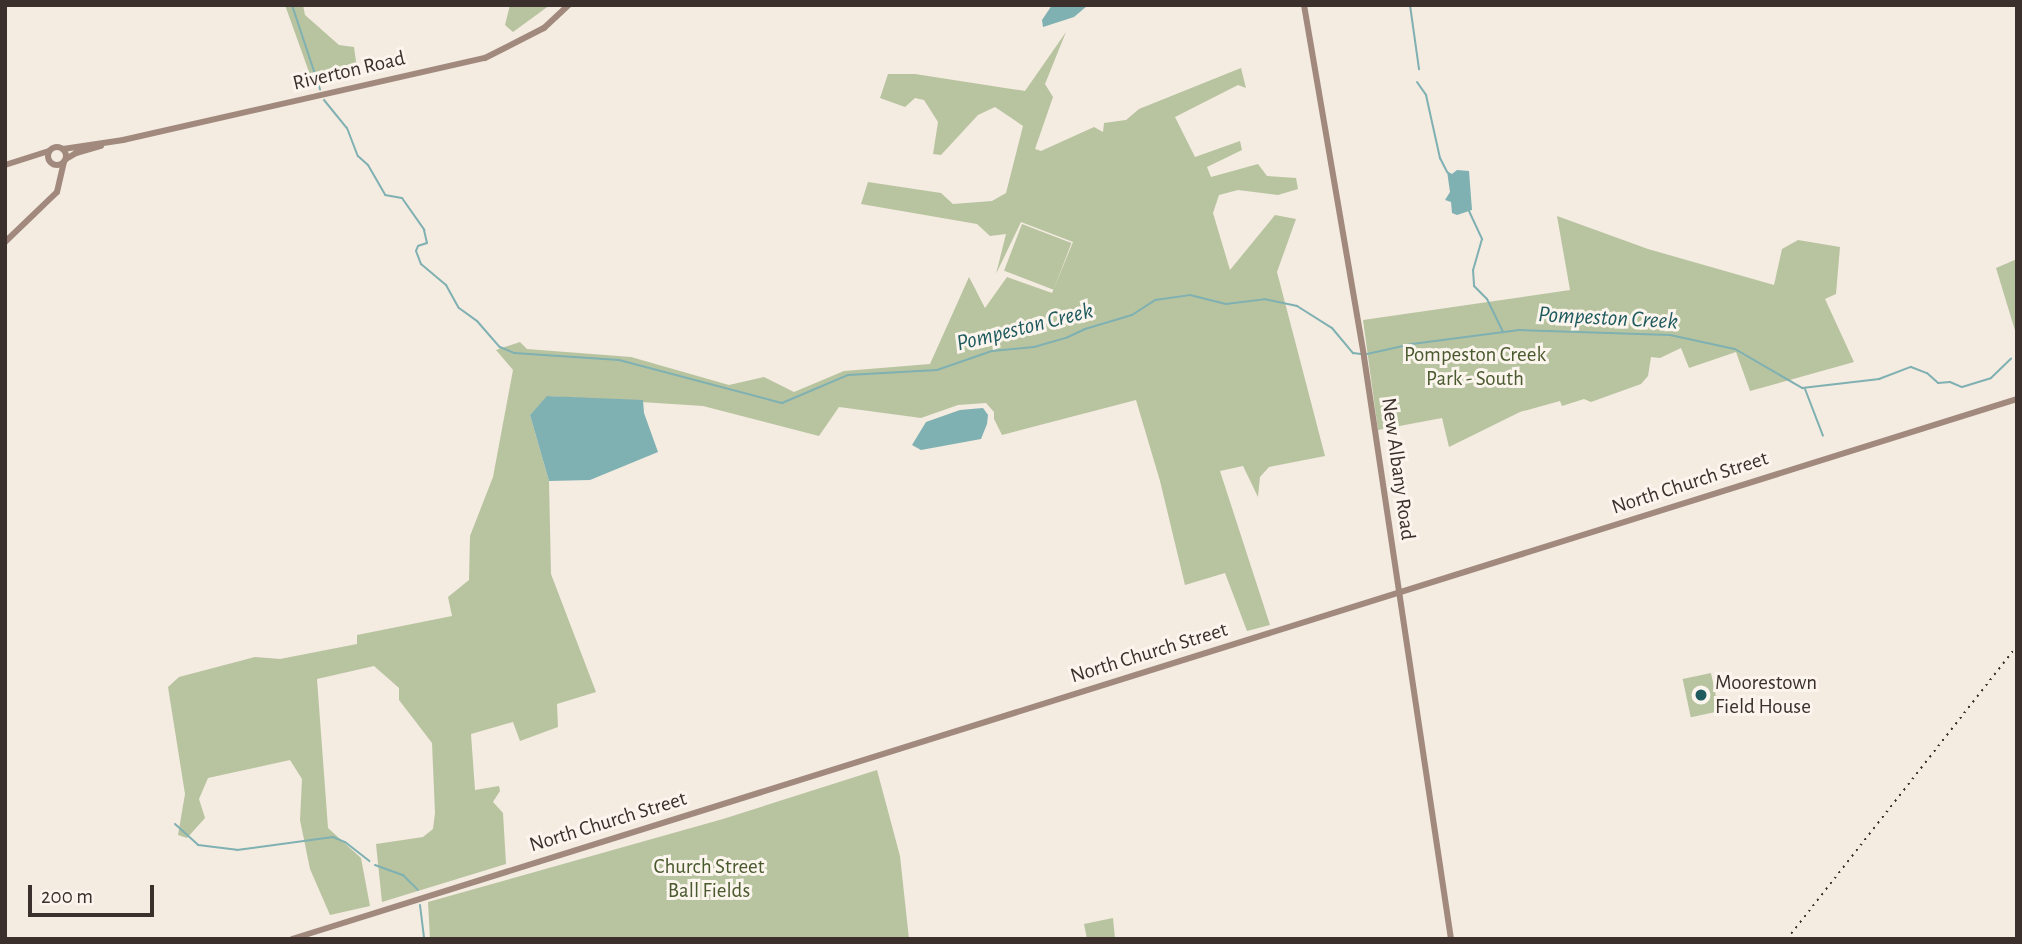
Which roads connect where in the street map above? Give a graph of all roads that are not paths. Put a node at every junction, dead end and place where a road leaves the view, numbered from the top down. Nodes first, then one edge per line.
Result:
1 (569, 5) edge
2 (1304, 5) edge
3 (123, 140) junction
4 (63, 149) junction
5 (49, 152) junction
6 (65, 161) junction
7 (51, 163) junction
8 (6, 165) edge
9 (61, 184) junction
10 (5, 242) edge
11 (2017, 399) edge
12 (1398, 594) junction
13 (292, 939) edge
14 (1451, 939) edge

1 - 3 main road, Riverton Road
2 - 12 main road, New Albany Road
3 - 4 main road, Riverton Road
3 - 6 main road, Riverton Road
4 - 5 main road, Riverton Road
4 - 6 main road
5 - 7 main road
5 - 8 main road
6 - 7 main road, Riverton Road
6 - 9 main road
7 - 8 main road
7 - 9 main road
9 - 10 main road
11 - 12 main road, North Church Street
12 - 13 main road, North Church Street
12 - 14 main road, New Albany Road

